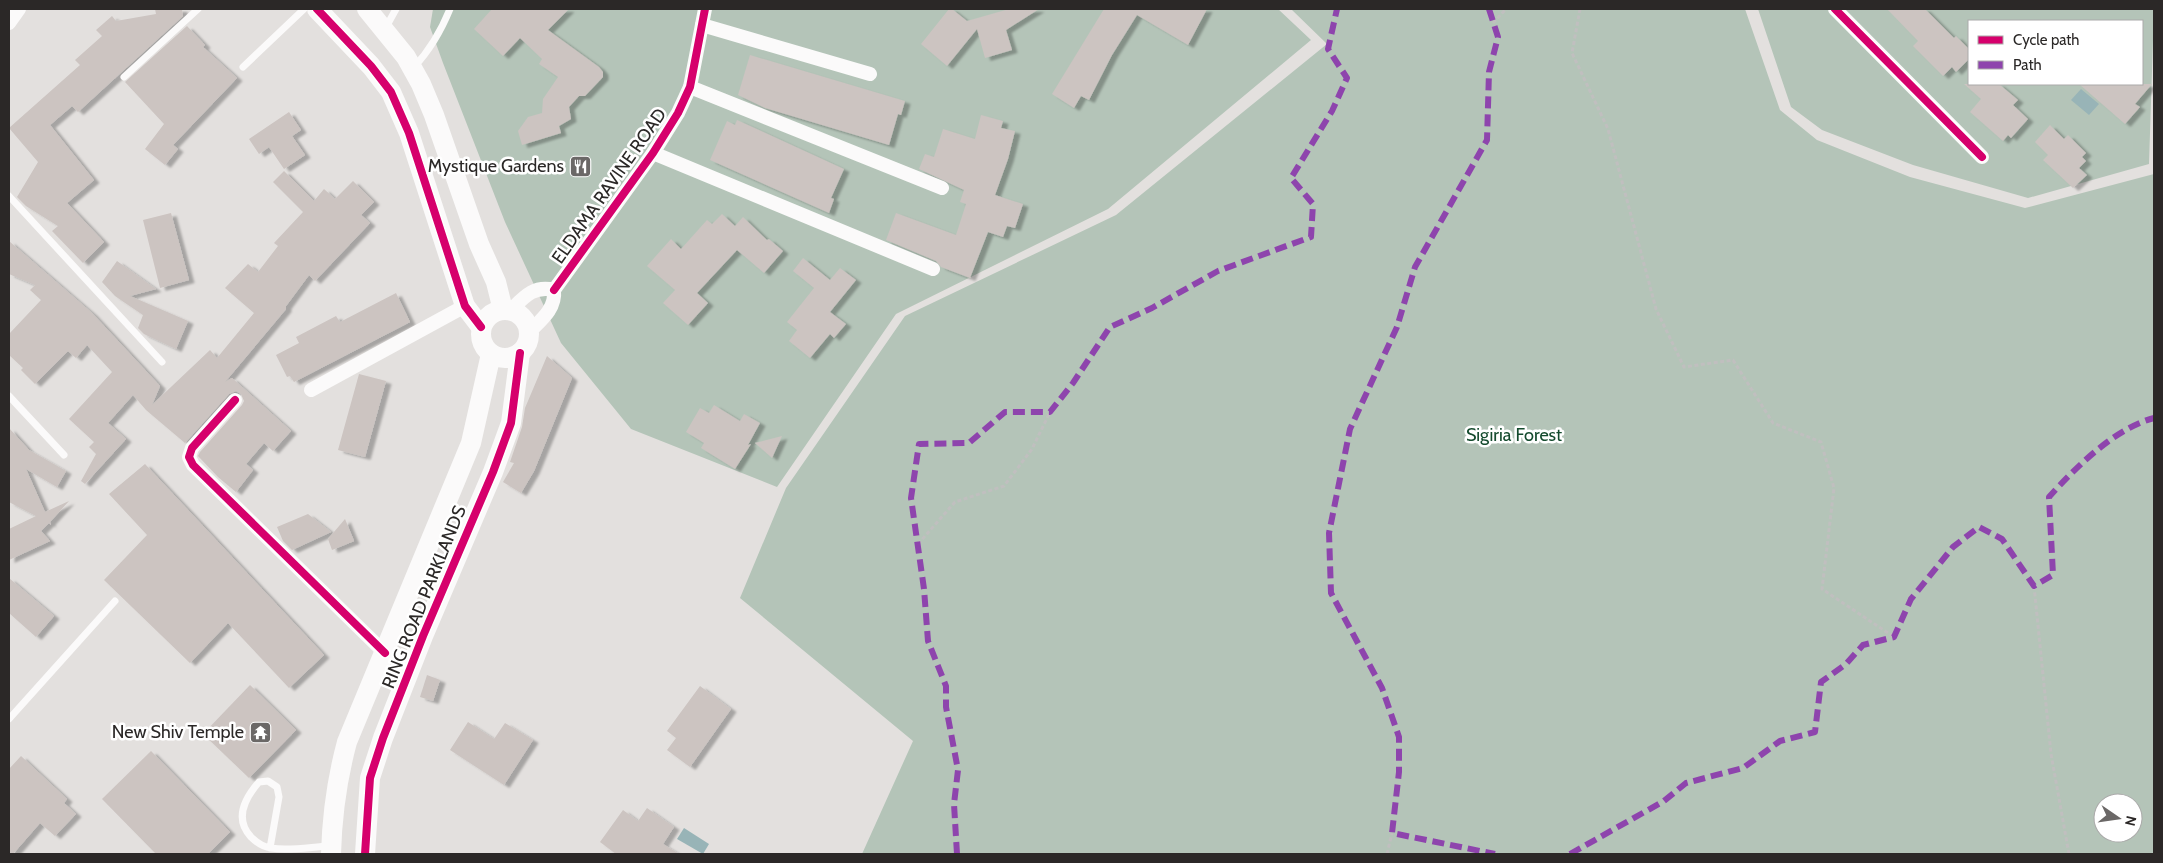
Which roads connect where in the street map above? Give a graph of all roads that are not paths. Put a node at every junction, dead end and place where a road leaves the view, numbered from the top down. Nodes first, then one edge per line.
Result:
1 (19, 9) edge
2 (198, 9) edge
3 (304, 9) edge
4 (317, 9) edge
5 (367, 9) edge
6 (396, 9) edge
7 (450, 9) edge
8 (705, 9) edge
9 (1835, 9) edge
10 (9, 23) edge
11 (702, 25) junction
12 (385, 30) junction
13 (244, 67) dead end
14 (412, 69) junction
15 (870, 74) dead end
16 (124, 77) dead end
17 (690, 87) junction
18 (653, 153) junction
19 (1982, 157) dead end
20 (942, 188) dead end
21 (9, 196) edge
22 (933, 269) dead end
23 (554, 290) junction
24 (465, 306) junction
25 (507, 310) junction
26 (481, 327) junction
27 (528, 332) junction
28 (520, 352) junction
29 (491, 354) junction
30 (162, 362) dead end
31 (311, 390) dead end
32 (9, 396) edge
33 (235, 400) dead end
34 (64, 455) dead end
35 (115, 601) dead end
36 (396, 625) junction
37 (424, 636) junction
38 (385, 653) junction
39 (9, 719) edge
40 (270, 848) junction
41 (331, 850) edge
42 (365, 854) edge

1 - 10 street
2 - 16 lane
3 - 13 lane
4 - 24 street
5 - 12 street
6 - 12 lane
7 - 14 lane
8 - 11 street, ELDAMA RAVINE ROAD
9 - 19 street
11 - 15 street
11 - 17 street, ELDAMA RAVINE ROAD
12 - 14 street
14 - 25 street
17 - 18 street, ELDAMA RAVINE ROAD
17 - 20 street
18 - 22 street
18 - 23 street, ELDAMA RAVINE ROAD
21 - 30 lane
23 - 25 street, ELDAMA RAVINE ROAD
23 - 27 street
24 - 26 street
24 - 31 street
25 - 26 street
25 - 27 street
26 - 29 street
27 - 28 street
28 - 29 street
28 - 37 street, RING ROAD PARKLANDS
29 - 36 street, RING ROAD PARKLANDS
32 - 34 lane
33 - 38 street
35 - 39 lane
36 - 37 street
36 - 38 street, RING ROAD PARKLANDS
37 - 42 street, RING ROAD PARKLANDS
38 - 41 street, RING ROAD PARKLANDS
40 - 40 lane
40 - 41 lane

